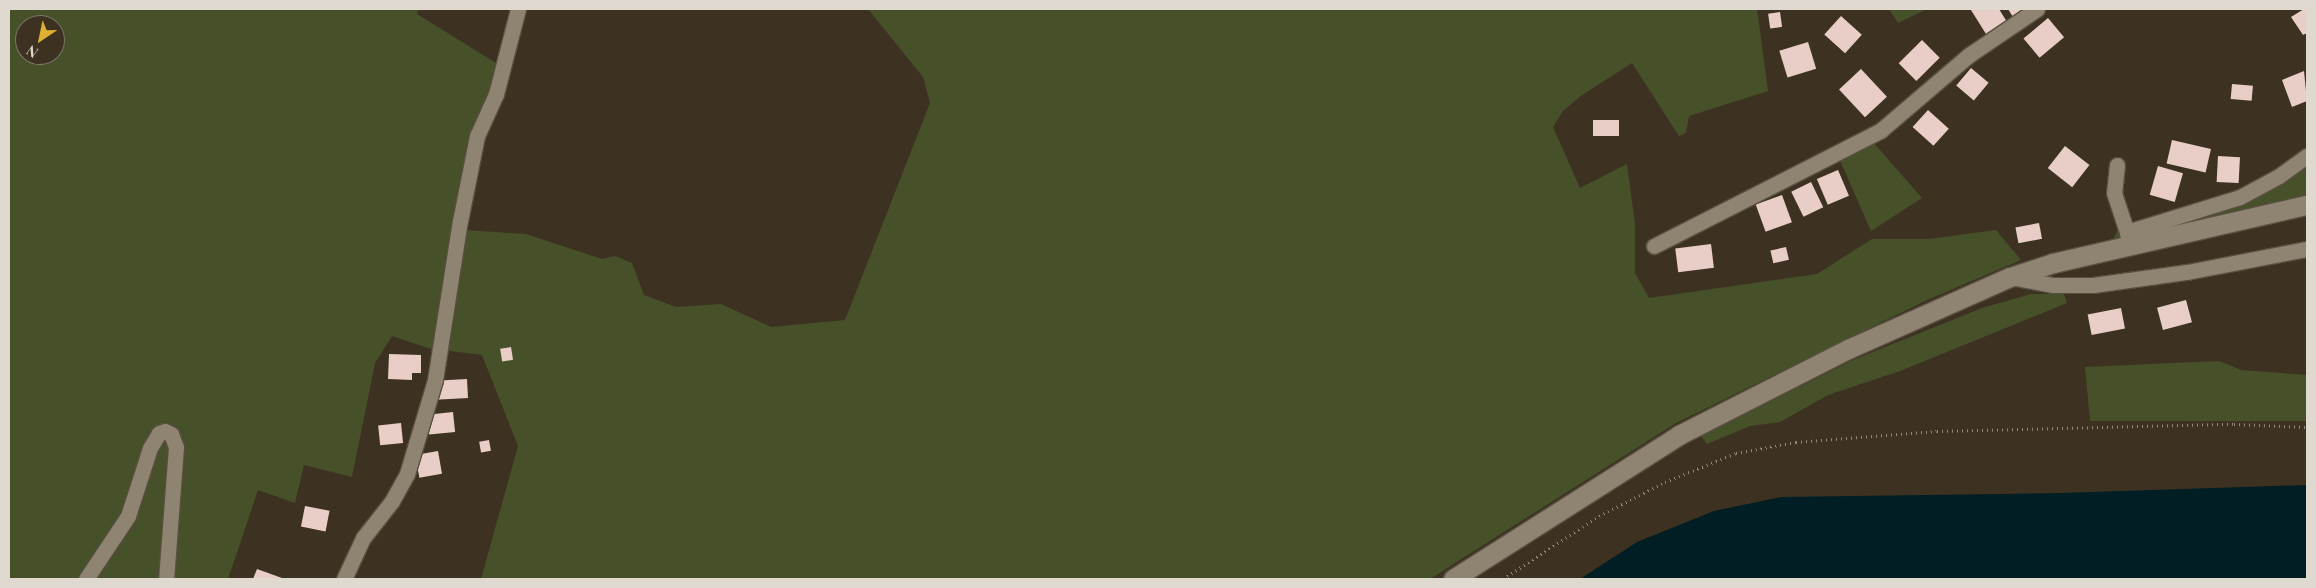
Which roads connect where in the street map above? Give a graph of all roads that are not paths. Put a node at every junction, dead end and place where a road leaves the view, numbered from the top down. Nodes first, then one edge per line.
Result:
1 (518, 9) edge
2 (2037, 9) edge
3 (2307, 156) edge
4 (2117, 165) dead end
5 (2307, 205) edge
6 (2128, 239) junction
7 (1654, 246) dead end
8 (2307, 249) edge
9 (2010, 277) junction
10 (86, 579) edge
11 (166, 579) edge
12 (344, 579) edge
13 (1453, 579) edge

1 - 12 street
2 - 7 street
3 - 6 street
4 - 6 street
5 - 6 street
6 - 9 street
8 - 9 street
9 - 13 street
10 - 11 street

